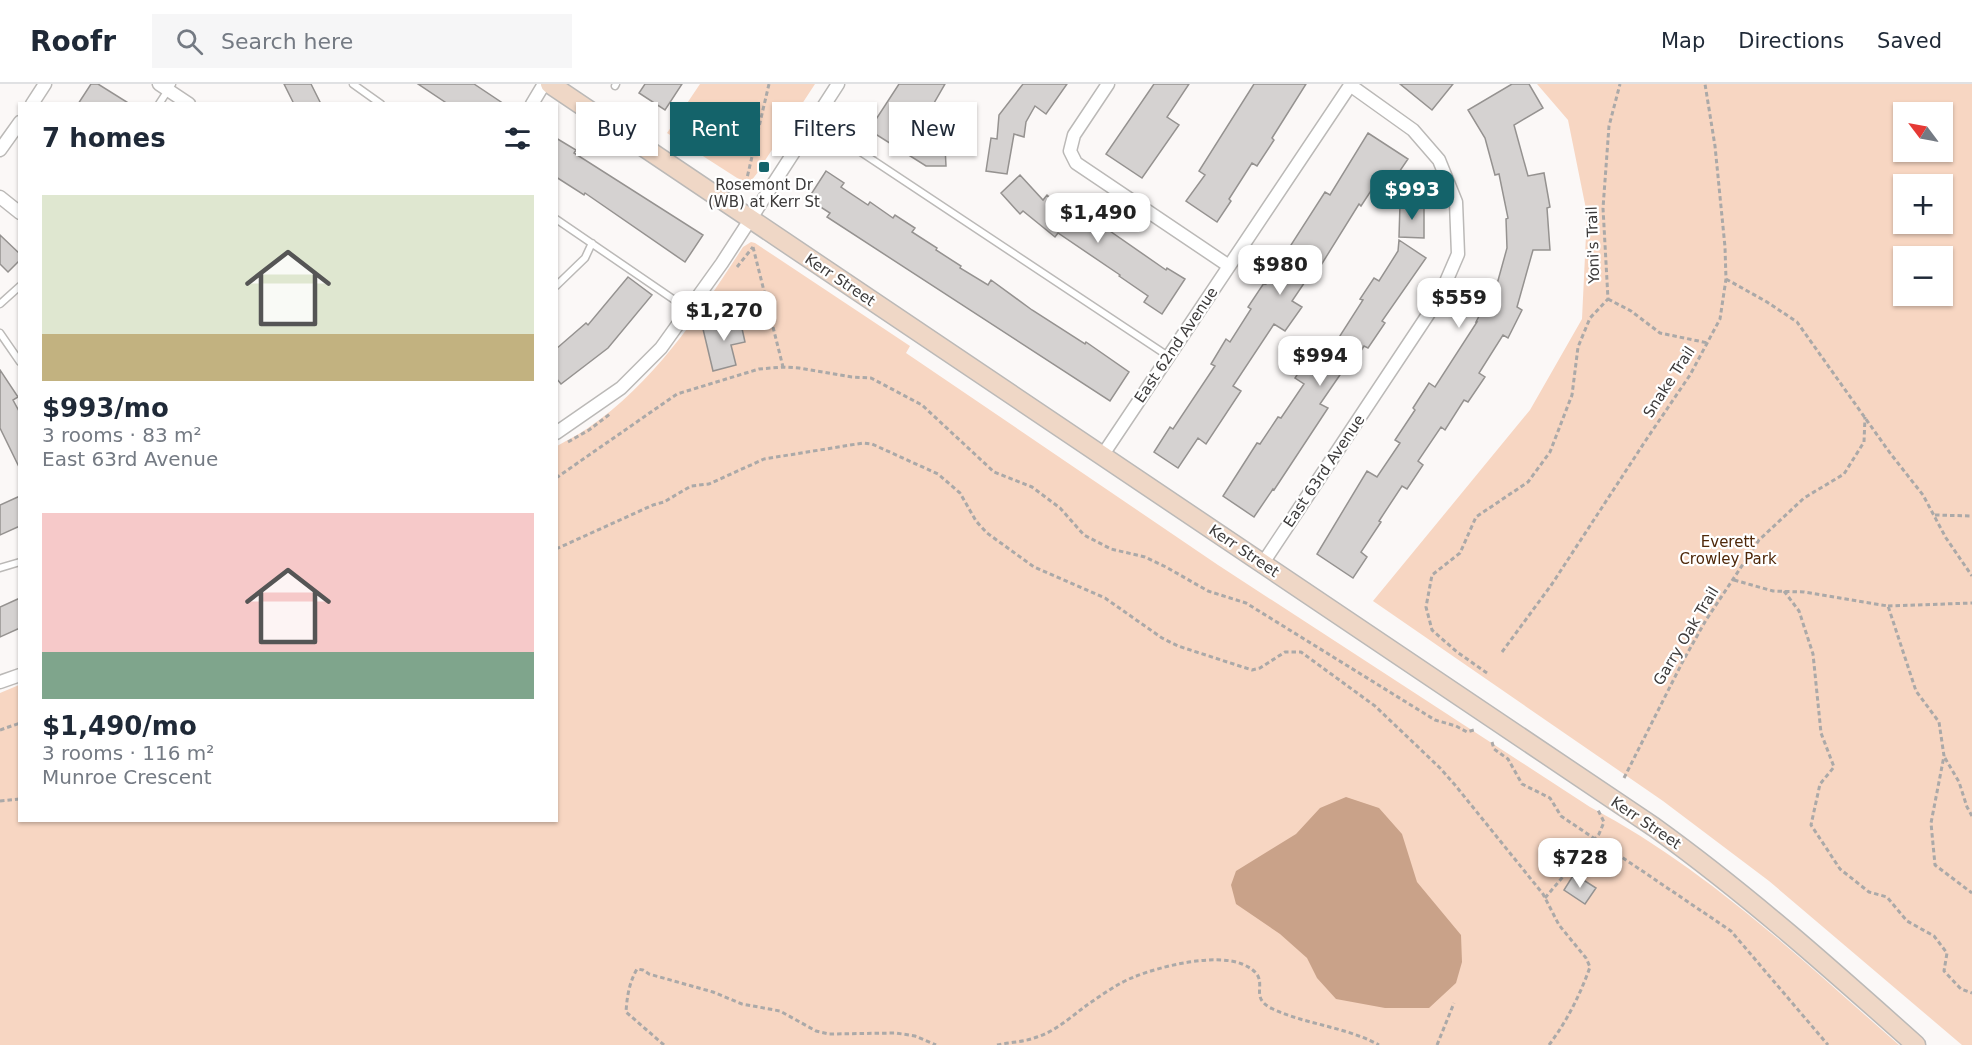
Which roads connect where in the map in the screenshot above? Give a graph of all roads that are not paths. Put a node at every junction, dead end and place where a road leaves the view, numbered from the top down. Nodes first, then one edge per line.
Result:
1 (45, 84) edge
2 (353, 84) edge
3 (544, 84) edge
4 (550, 84) edge
5 (838, 84) edge
6 (1108, 84) edge
7 (1350, 85) edge
8 (166, 86) edge
9 (33, 102) edge
10 (160, 102) edge
11 (186, 102) edge
12 (378, 102) edge
13 (533, 102) edge
14 (826, 102) edge
15 (18, 125) edge
16 (0, 150) edge
17 (791, 156) edge
18 (867, 156) edge
19 (0, 197) edge
20 (18, 211) edge
21 (750, 219) junction
22 (558, 220) edge
23 (592, 243) junction
24 (1229, 266) junction
25 (558, 284) edge
26 (18, 288) edge
27 (0, 304) edge
28 (689, 310) junction
29 (0, 333) edge
30 (1168, 356) junction
31 (18, 359) edge
32 (558, 432) edge
33 (1102, 456) junction
34 (18, 563) edge
35 (1263, 563) junction
36 (0, 568) edge
37 (18, 676) edge
38 (0, 682) edge
39 (1916, 1045) edge

1 - 9 street
2 - 12 lane
3 - 13 street
4 - 21 street, Kerr Street
5 - 14 street
6 - 24 street
7 - 24 street, East 62nd Avenue
7 - 35 street, East 63rd Avenue
8 - 10 lane
8 - 11 street
15 - 16 street
17 - 21 street
18 - 30 lane
19 - 20 street
21 - 28 street
21 - 33 street, Kerr Street
22 - 23 lane
23 - 25 lane
23 - 28 lane
24 - 30 street, East 62nd Avenue
26 - 27 lane
28 - 32 street
29 - 31 lane
30 - 33 street, East 62nd Avenue
33 - 35 street, Kerr Street
34 - 36 lane
35 - 39 street, Kerr Street
37 - 38 street

